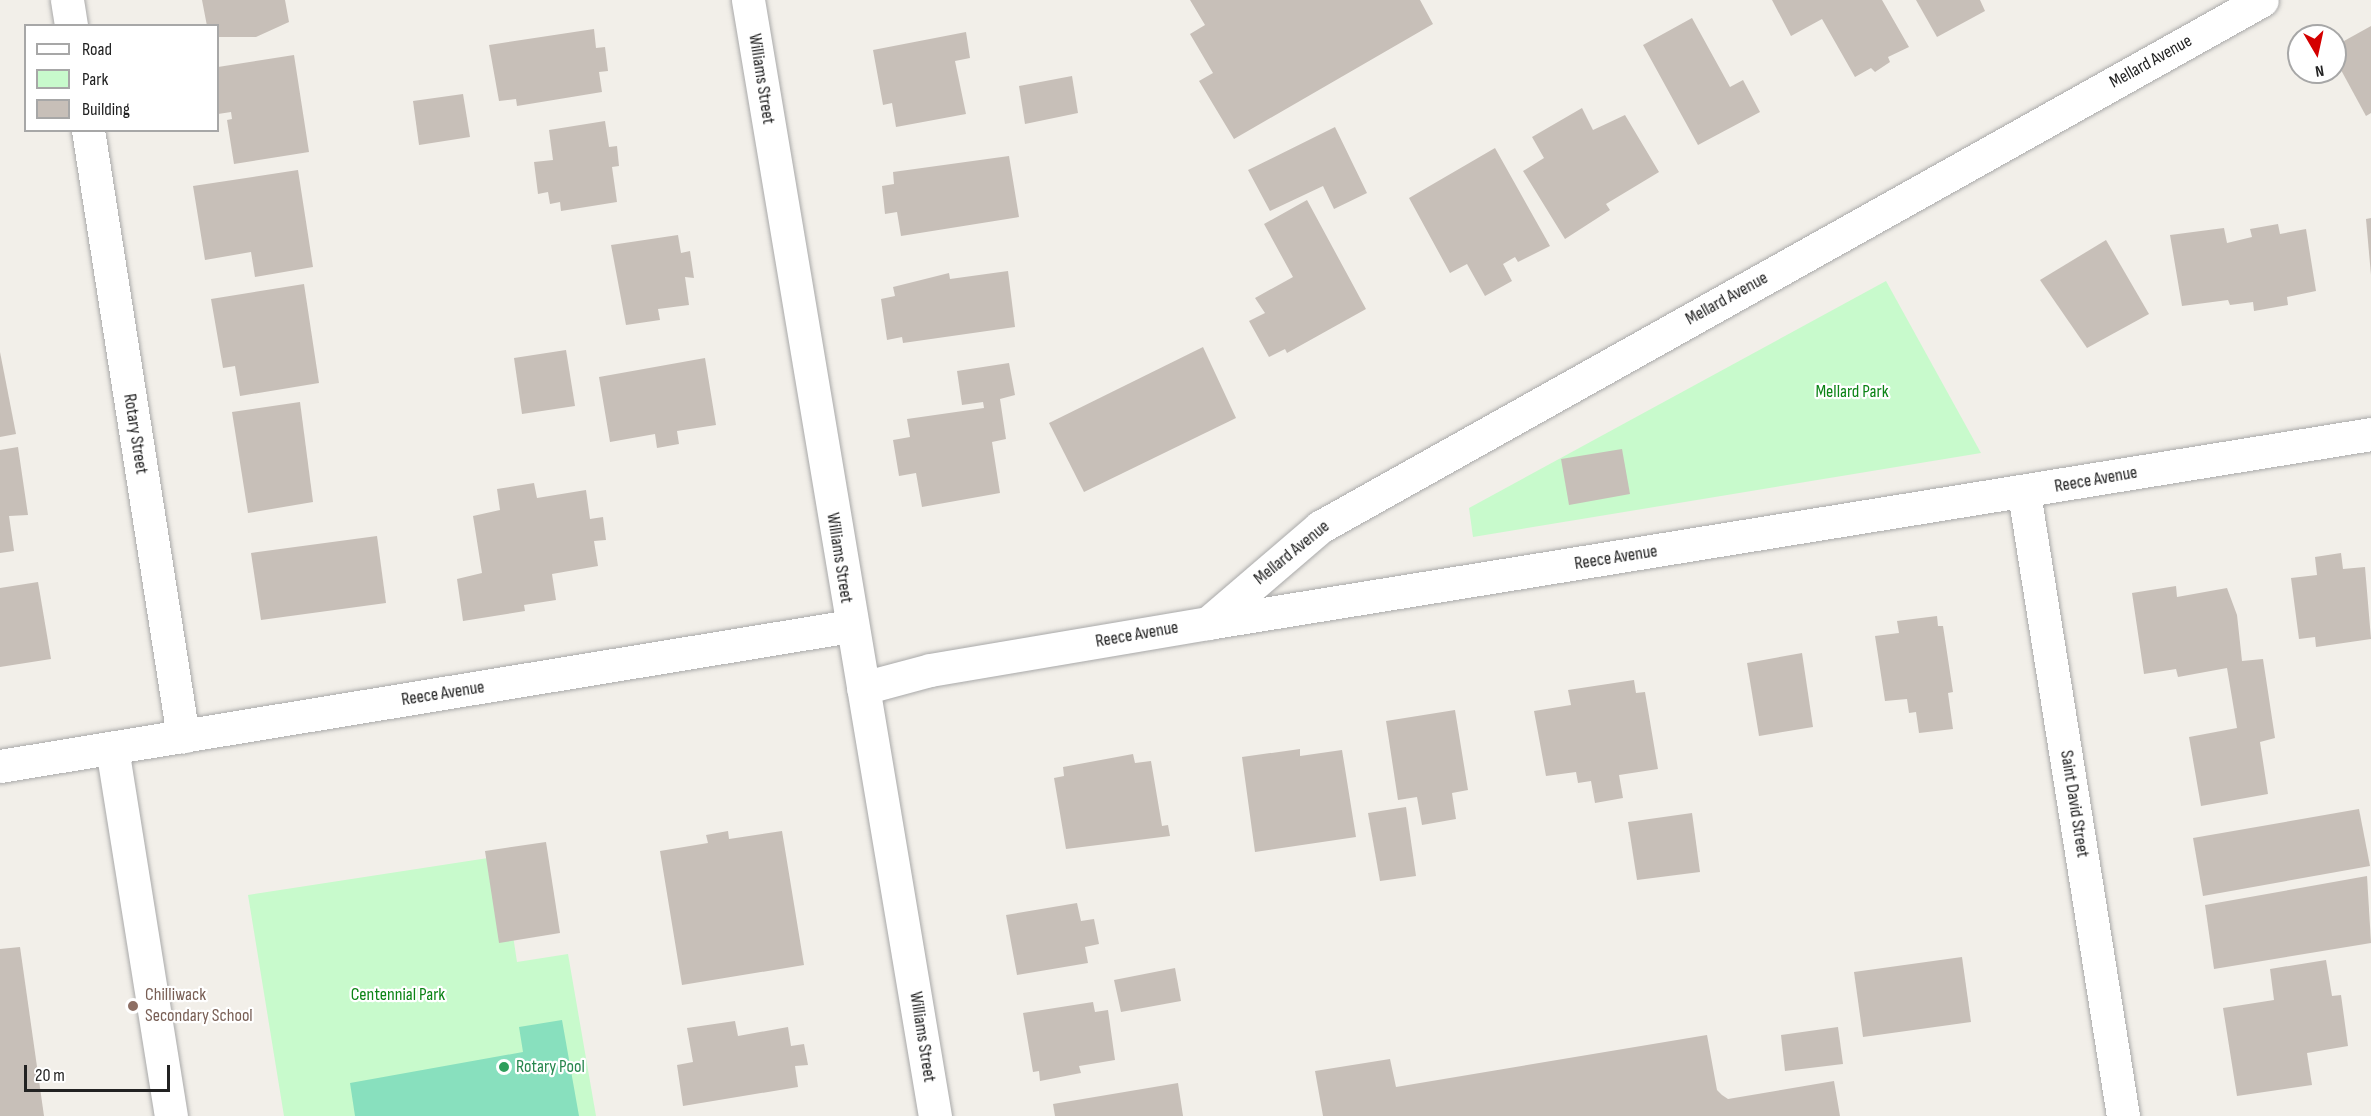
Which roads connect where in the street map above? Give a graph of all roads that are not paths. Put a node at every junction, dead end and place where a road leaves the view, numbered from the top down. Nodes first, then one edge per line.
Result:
1 (67, 0) edge
2 (748, 0) edge
3 (2262, 0) edge
4 (71, 24) edge
5 (88, 132) edge
6 (2371, 434) edge
7 (2024, 493) junction
8 (1208, 622) junction
9 (850, 626) junction
10 (863, 688) junction
11 (183, 737) junction
12 (112, 748) junction
13 (0, 766) edge
14 (171, 1116) edge
15 (935, 1116) edge
16 (2124, 1116) edge

1 - 4 street
2 - 9 street, Williams Street
3 - 8 street, Mellard Avenue
5 - 11 street, Rotary Street
6 - 7 street, Reece Avenue
7 - 8 street, Reece Avenue
7 - 16 street, Saint David Street
8 - 10 street, Reece Avenue
9 - 10 street, Williams Street
9 - 11 street, Reece Avenue
10 - 15 street, Williams Street
11 - 12 street, Reece Avenue
12 - 13 street, Reece Avenue
12 - 14 street

